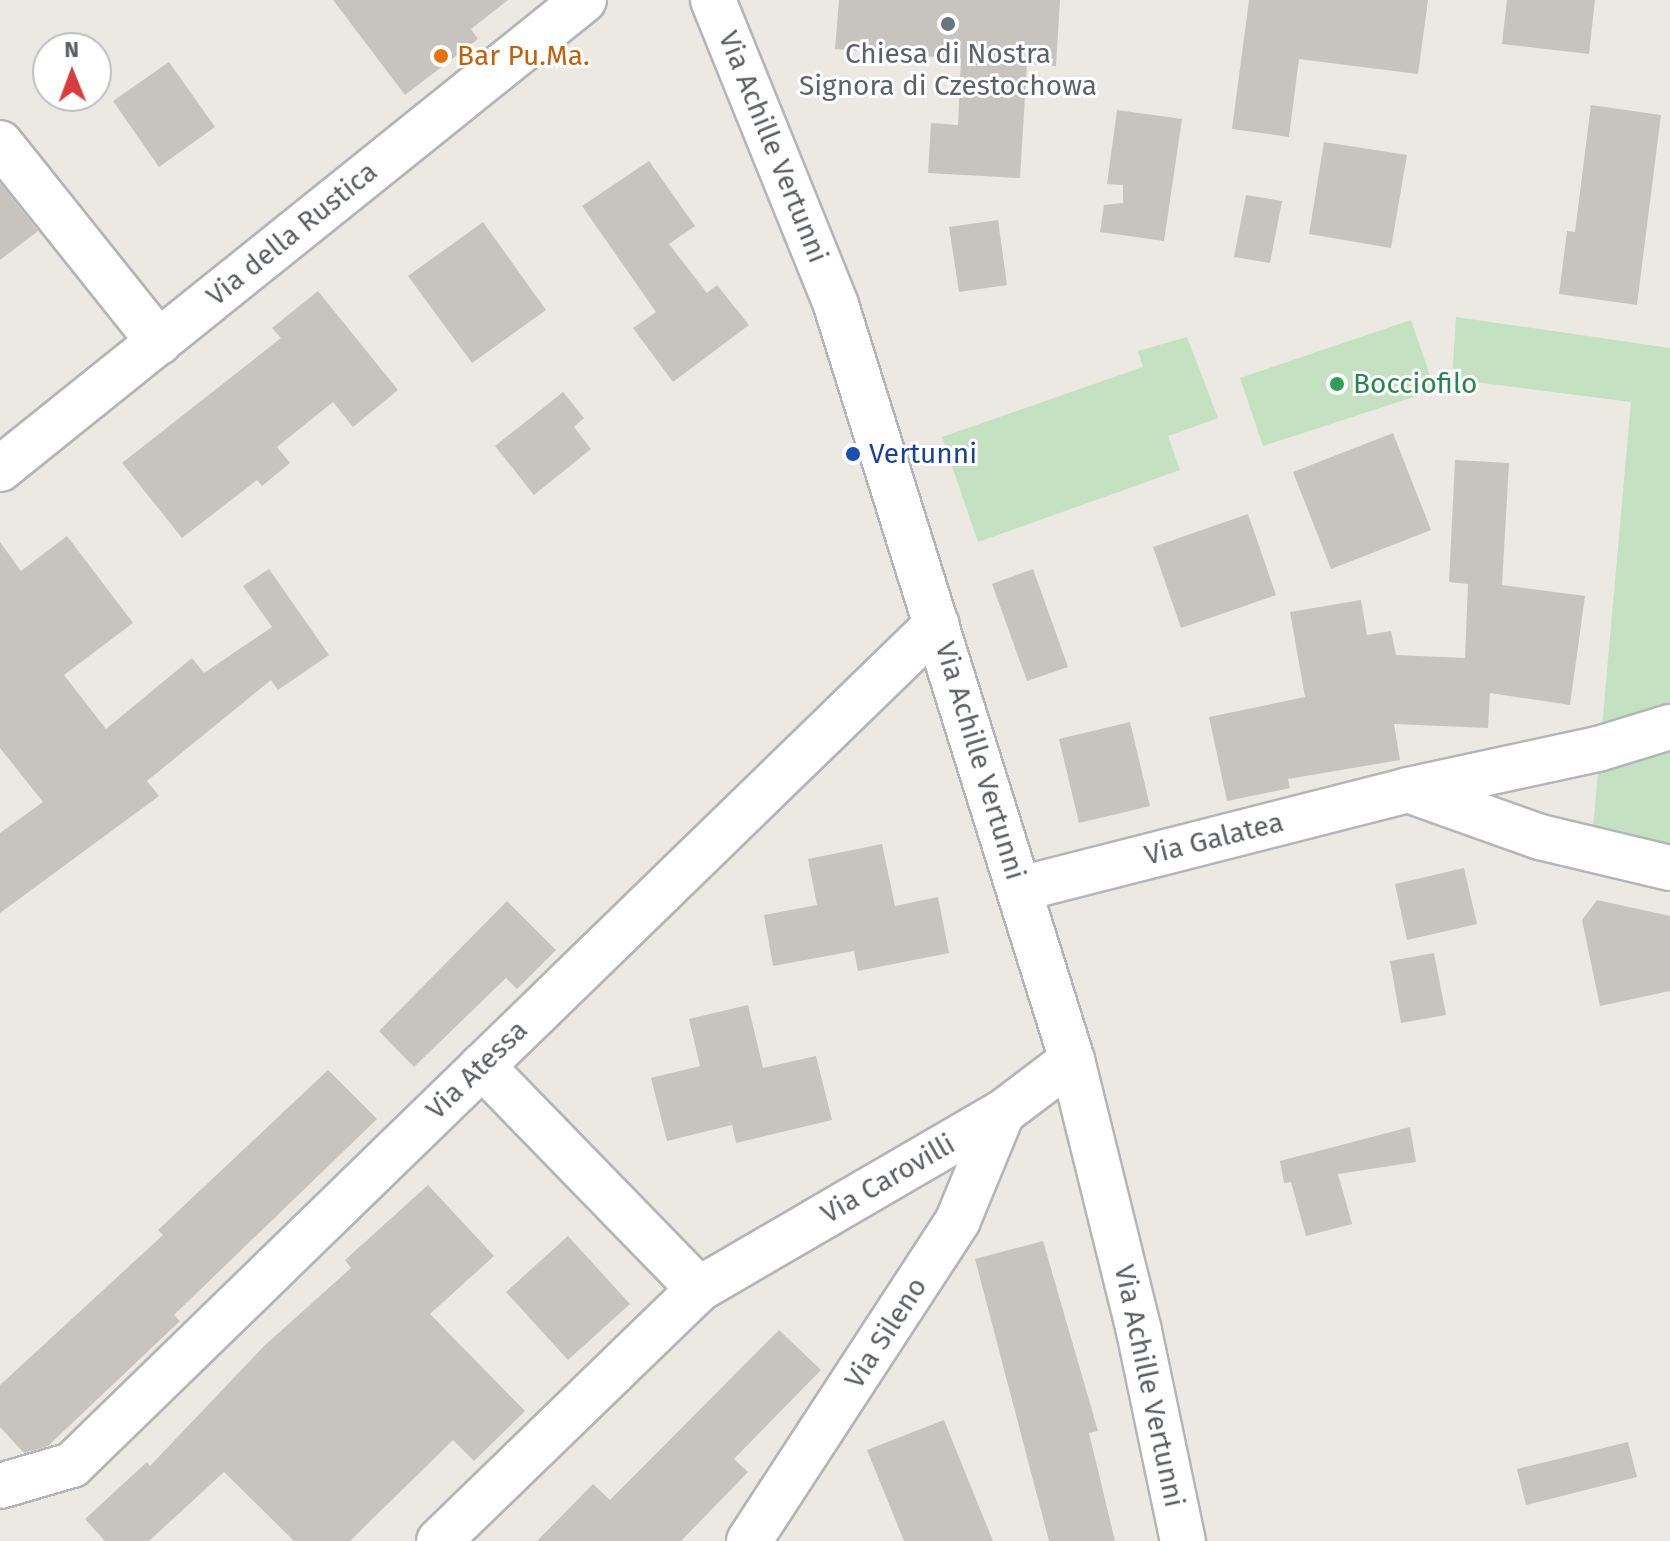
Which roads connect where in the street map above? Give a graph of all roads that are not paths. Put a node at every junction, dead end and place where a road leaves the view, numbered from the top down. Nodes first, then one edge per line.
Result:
1 (584, 0) edge
2 (713, 0) edge
3 (0, 143) edge
4 (159, 342) junction
5 (0, 469) edge
6 (937, 624) junction
7 (1670, 727) edge
8 (1408, 790) junction
9 (1670, 868) edge
10 (1020, 889) junction
11 (1072, 1060) junction
12 (482, 1066) junction
13 (1002, 1113) junction
14 (699, 1289) junction
15 (0, 1486) edge
16 (439, 1541) edge
17 (749, 1541) edge
18 (1183, 1541) edge

1 - 4 street, Via della Rustica
2 - 6 street, Via Achille Vertunni
3 - 4 street
4 - 5 street, Via della Rustica
6 - 10 street, Via Achille Vertunni
6 - 12 street, Via Atessa
7 - 8 street, Via Galatea
8 - 9 street
8 - 10 street, Via Galatea
10 - 11 street, Via Achille Vertunni
11 - 13 street, Via Carovilli
11 - 18 street, Via Achille Vertunni
12 - 14 street
12 - 15 street, Via Atessa
13 - 14 street, Via Carovilli
13 - 17 street, Via Sileno
14 - 16 street, Via Carovilli

